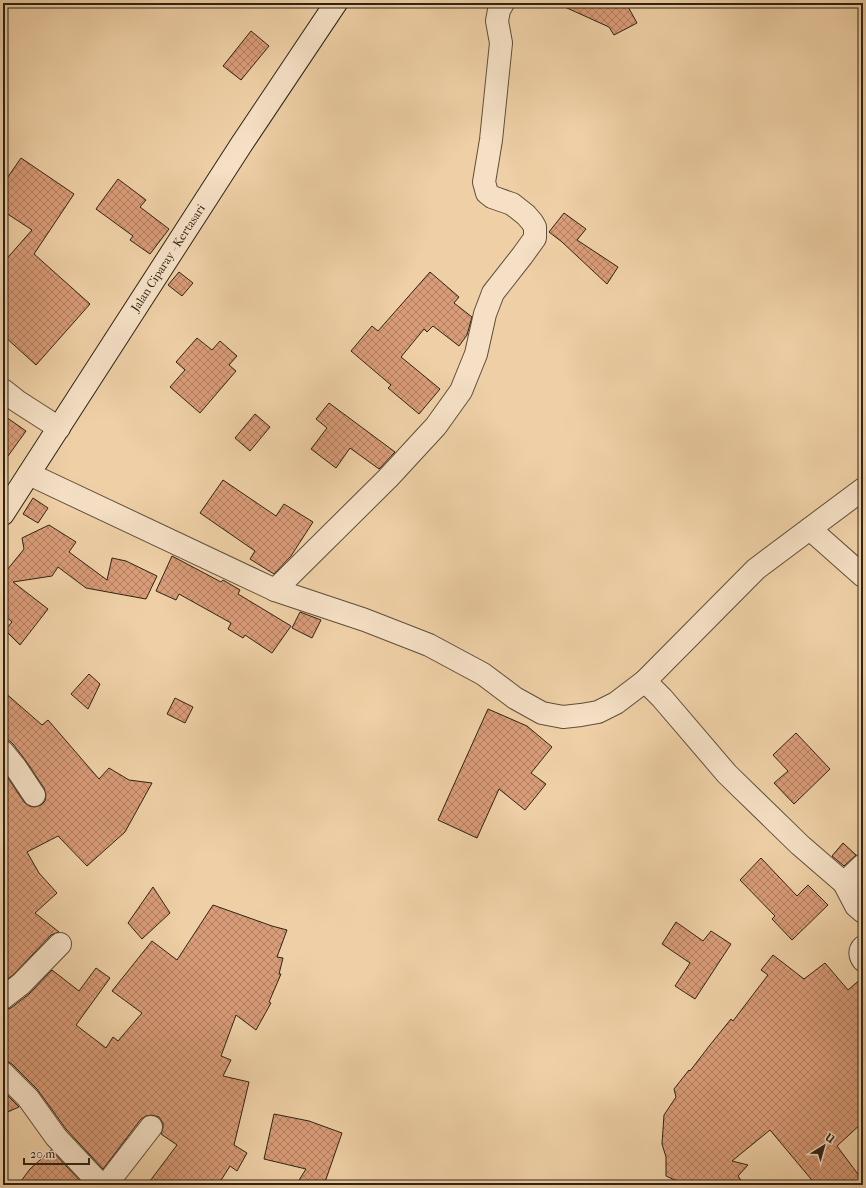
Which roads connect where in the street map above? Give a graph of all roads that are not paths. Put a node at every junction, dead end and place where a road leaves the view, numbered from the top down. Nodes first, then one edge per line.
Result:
1 (336, 3) edge
2 (503, 3) edge
3 (3, 390) edge
4 (59, 428) junction
5 (29, 474) junction
6 (863, 489) edge
7 (3, 514) edge
8 (810, 529) junction
9 (863, 576) edge
10 (276, 590) junction
11 (645, 681) junction
12 (3, 752) edge
13 (34, 795) dead end
14 (863, 865) edge
15 (844, 883) junction
16 (863, 912) edge
17 (60, 944) dead end
18 (863, 947) edge
19 (863, 960) edge
20 (3, 998) edge
21 (3, 1073) edge
22 (151, 1127) dead end
23 (101, 1185) edge
24 (106, 1185) edge

1 - 4 street, Jalan Ciparay - Kertasari
2 - 10 street
3 - 4 street
4 - 5 street, Jalan Ciparay - Kertasari
5 - 7 street, Jalan Ciparay - Kertasari
5 - 10 street
6 - 8 street
8 - 9 street
8 - 11 street
10 - 11 street
11 - 15 street
12 - 13 street
14 - 15 street
15 - 16 street
17 - 20 street
18 - 19 street
21 - 23 street
22 - 24 street

